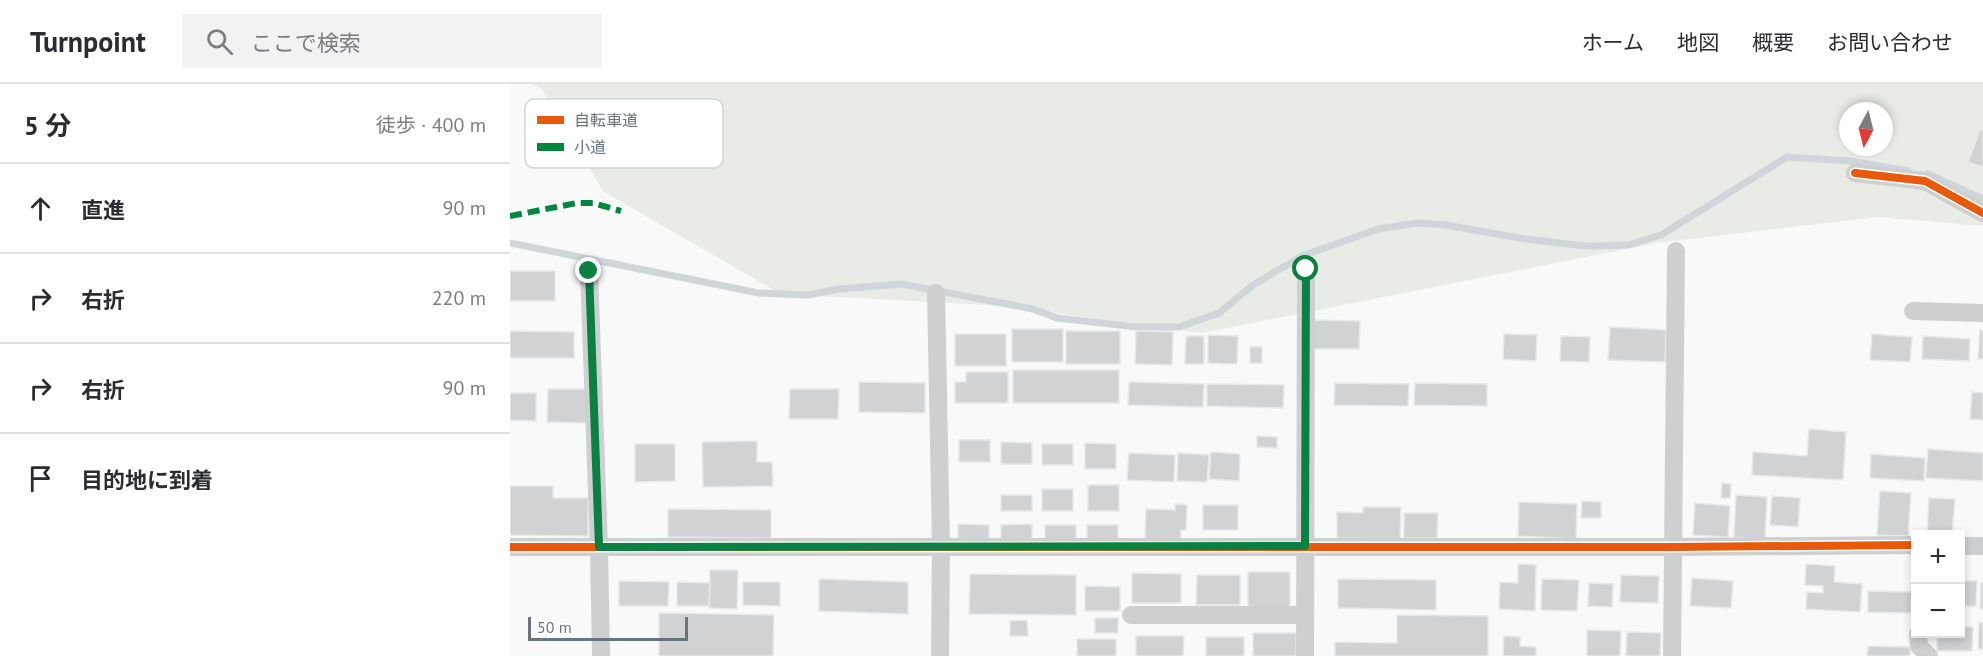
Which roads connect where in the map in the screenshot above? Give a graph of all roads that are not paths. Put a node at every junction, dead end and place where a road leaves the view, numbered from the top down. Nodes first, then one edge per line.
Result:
1 (1855, 173) dead end
2 (1983, 213) edge
3 (1676, 251) dead end
4 (1306, 269) dead end
5 (589, 271) dead end
6 (936, 293) dead end
7 (1913, 311) dead end
8 (1983, 313) edge
9 (1911, 545) edge
10 (941, 546) junction
11 (1305, 546) junction
12 (1965, 546) edge
13 (1983, 546) edge
14 (510, 547) edge
15 (599, 547) junction
16 (1674, 547) junction
17 (1131, 615) dead end
18 (1305, 615) junction
19 (1918, 638) edge
20 (601, 656) edge
21 (940, 656) edge
22 (1305, 656) edge
23 (1672, 656) edge
24 (1929, 656) edge

1 - 2 street
3 - 16 street
4 - 11 street
5 - 15 street
6 - 10 street
7 - 8 street
9 - 16 street
10 - 11 street
10 - 15 street
10 - 21 street
11 - 16 street
11 - 18 street
12 - 13 street
14 - 15 street
15 - 20 street
16 - 23 street
17 - 18 street
18 - 22 street
19 - 24 street

